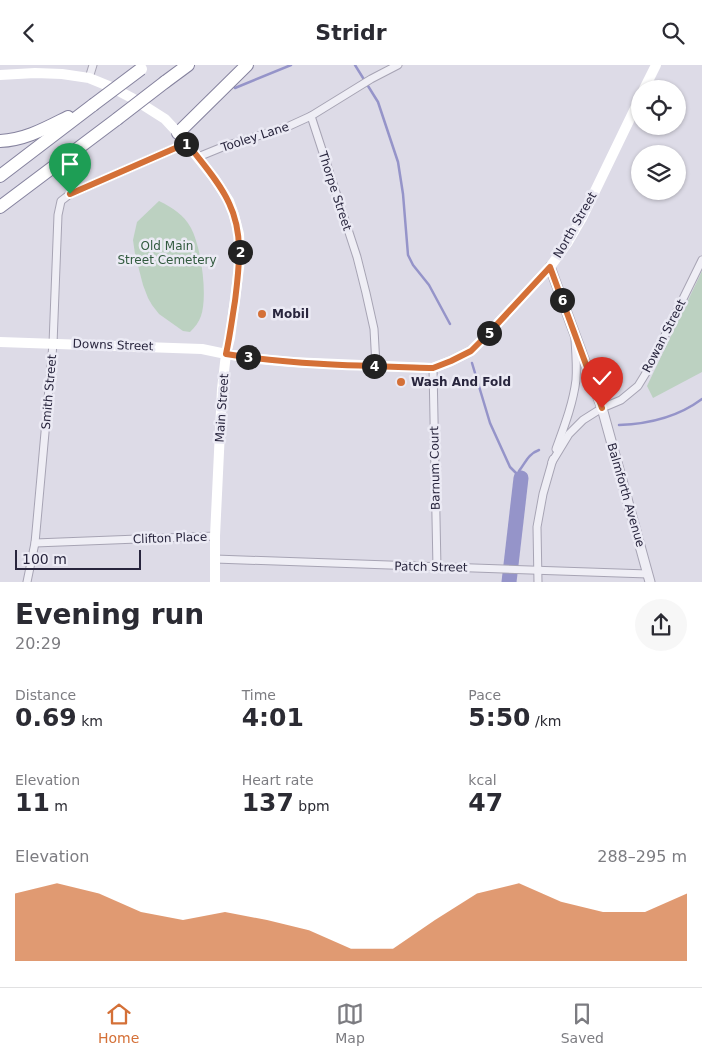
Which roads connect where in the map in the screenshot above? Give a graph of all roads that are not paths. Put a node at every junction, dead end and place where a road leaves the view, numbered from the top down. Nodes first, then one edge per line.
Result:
1 (93, 65) edge
2 (188, 65) edge
3 (247, 65) edge
4 (398, 65) edge
5 (656, 65) edge
6 (143, 67) edge
7 (0, 75) edge
8 (89, 78) junction
9 (648, 80) edge
10 (93, 105) junction
11 (311, 116) junction
12 (631, 116) edge
13 (178, 133) junction
14 (0, 141) edge
15 (187, 143) junction
16 (198, 157) junction
17 (0, 176) edge
18 (0, 207) edge
19 (702, 260) edge
20 (550, 267) junction
21 (574, 336) junction
22 (0, 341) edge
23 (53, 343) junction
24 (226, 354) junction
25 (376, 366) junction
26 (433, 368) junction
27 (602, 408) junction
28 (552, 462) junction
29 (215, 536) junction
30 (35, 543) junction
31 (215, 559) junction
32 (437, 568) junction
33 (538, 570) junction
34 (649, 578) edge
35 (27, 582) edge
36 (215, 582) edge
37 (538, 582) edge

1 - 8 street
2 - 18 highway, bridge
3 - 13 highway
4 - 11 street
5 - 9 main road
6 - 10 highway, bridge
7 - 8 main road, Main Street
8 - 13 main road, Main Street
10 - 14 highway
10 - 17 highway
11 - 16 street, Tooley Lane
11 - 25 street, Thorpe Street
12 - 20 main road, North Street
13 - 15 main road, Main Street
15 - 16 main road, Main Street
15 - 23 street, Smith Street
16 - 24 main road, Main Street
19 - 27 street, Rowan Street
20 - 21 street, Balmforth Avenue
20 - 26 main road, North Street
21 - 27 street, Balmforth Avenue
21 - 28 street, Rowan Street
22 - 23 main road, Downs Street
23 - 24 main road, Downs Street
23 - 30 street, Smith Street
24 - 25 main road, North Street
24 - 29 main road, Main Street
25 - 26 main road, North Street
26 - 32 street, Barnum Court
27 - 28 street, Rowan Street
27 - 34 street, Balmforth Avenue
28 - 33 street, Rowan Street
29 - 30 street, Clifton Place
29 - 31 main road, Main Street
30 - 35 street, Smith Street
31 - 32 street, Patch Street
31 - 36 main road, Main Street
32 - 33 street, Patch Street
33 - 34 street, Patch Street
33 - 37 street, Rowan Street

